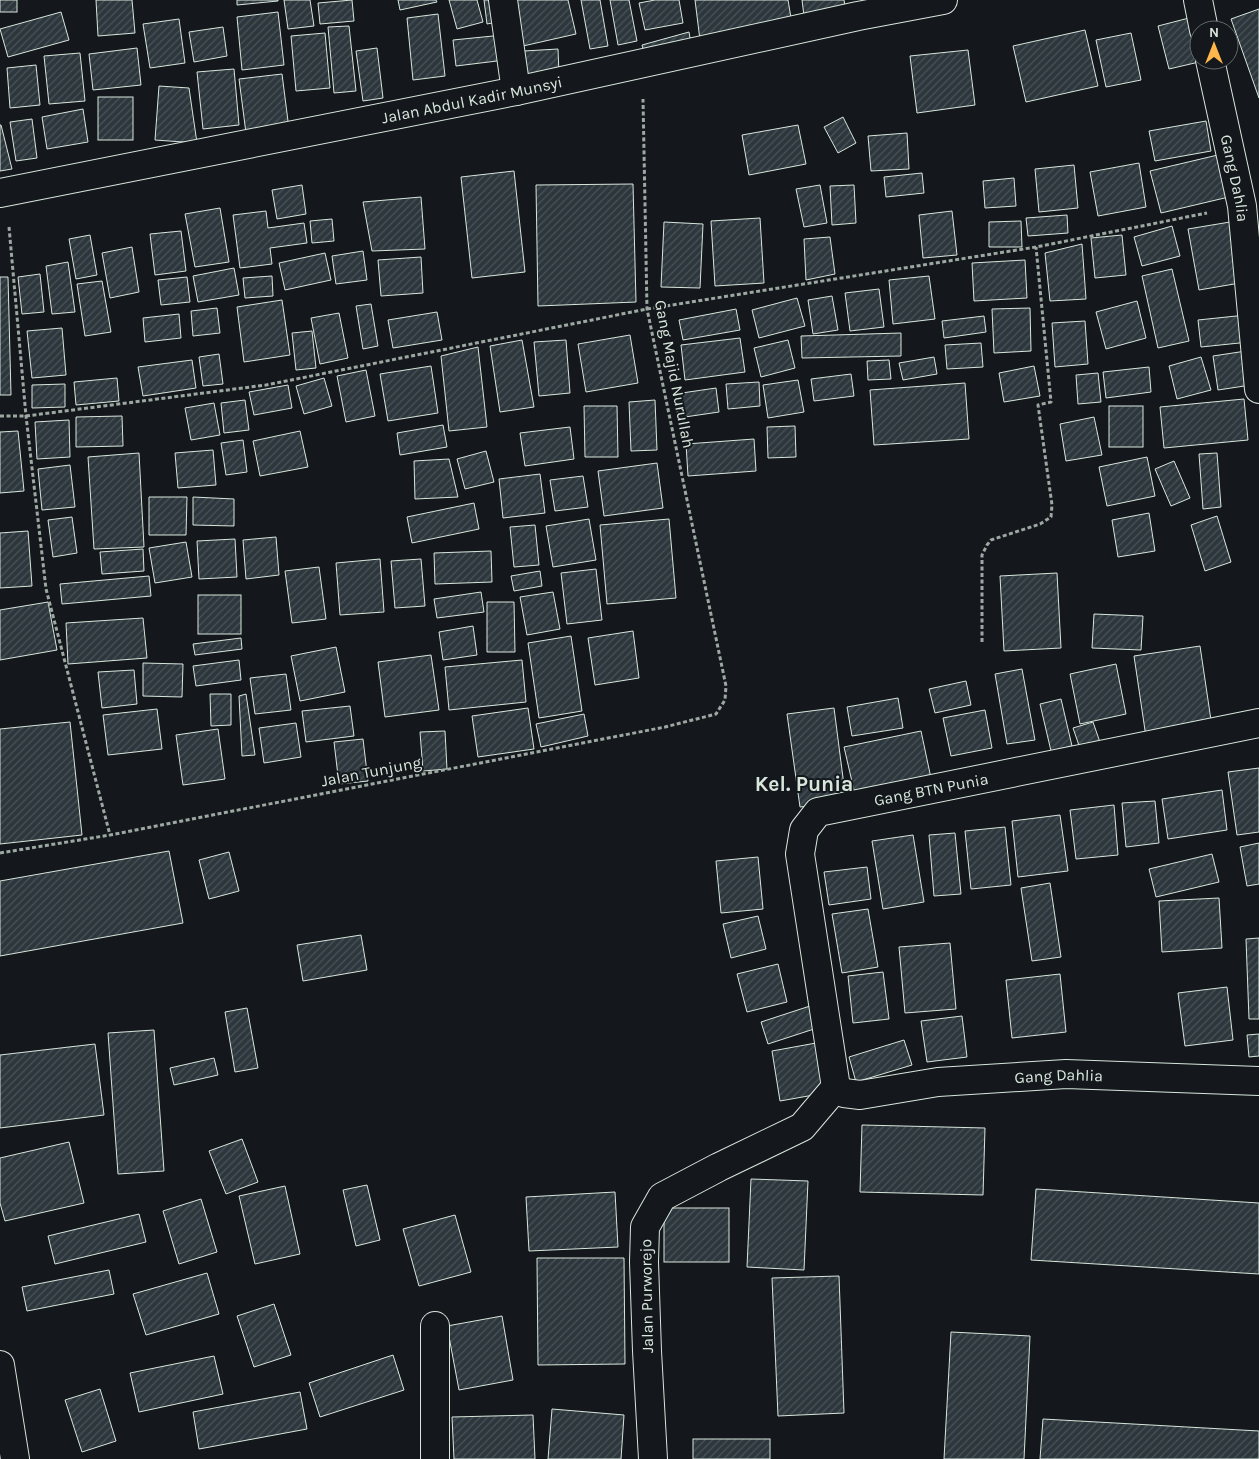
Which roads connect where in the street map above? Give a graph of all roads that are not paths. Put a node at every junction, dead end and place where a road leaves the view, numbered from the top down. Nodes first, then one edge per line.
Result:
1 (503, 0) edge
2 (943, 0) edge
3 (1198, 0) edge
4 (856, 8) edge
5 (1202, 20) edge
6 (1212, 70) edge
7 (516, 91) junction
8 (3, 192) edge
9 (1259, 389) edge
10 (1259, 723) edge
11 (1259, 1082) edge
12 (848, 1091) junction
13 (435, 1326) dead end
14 (0, 1365) edge
15 (15, 1459) edge
16 (435, 1459) edge
17 (654, 1459) edge

1 - 7 street
2 - 4 street, Jalan Abdul Kadir Munsyi
3 - 5 street
4 - 7 street, Jalan Abdul Kadir Munsyi
6 - 9 street, Gang Dahlia
7 - 8 street, Jalan Abdul Kadir Munsyi
10 - 12 street, Gang BTN Punia
11 - 12 street, Gang Dahlia
12 - 17 street, Jalan Purworejo
13 - 16 street
14 - 15 street

